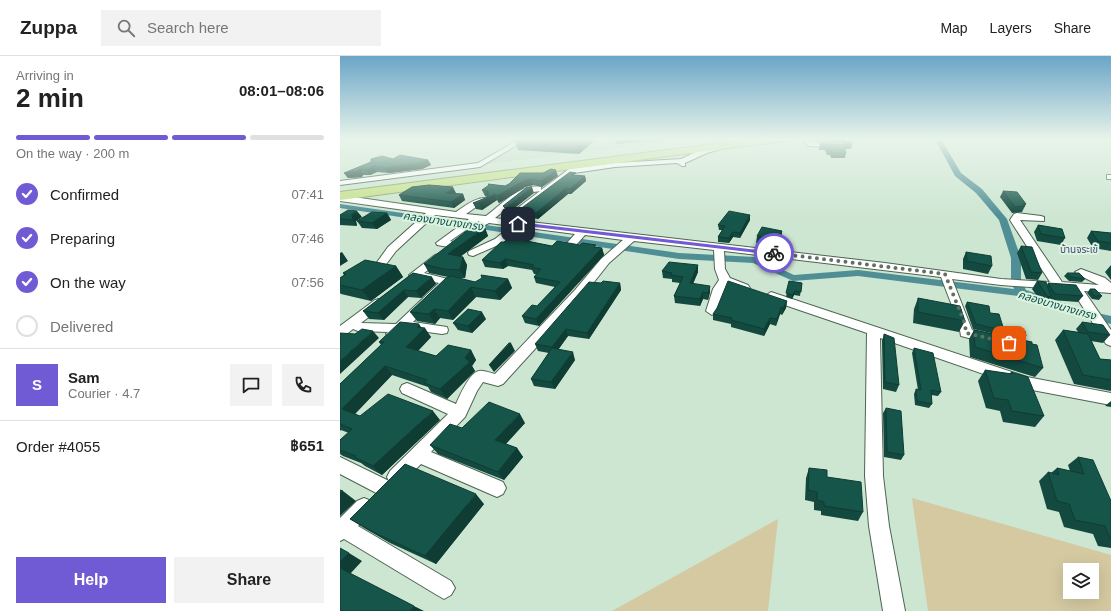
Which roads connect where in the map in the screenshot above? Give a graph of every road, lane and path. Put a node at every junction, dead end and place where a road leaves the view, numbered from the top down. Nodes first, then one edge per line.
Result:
1 (480, 165) edge
2 (522, 165) edge
3 (580, 165) edge
4 (619, 165) edge
5 (628, 165) edge
6 (356, 171) edge
7 (652, 172) dead end
8 (340, 178) edge
9 (340, 183) edge
10 (340, 188) edge
11 (538, 189) dead end
12 (340, 197) edge
13 (486, 200) edge
14 (387, 207) junction
15 (376, 214) edge
16 (429, 216) junction
17 (456, 216) junction
18 (1041, 219) dead end
19 (505, 222) junction
20 (476, 223) junction
21 (515, 228) junction
22 (624, 244) junction
23 (719, 252) junction
24 (473, 253) dead end
25 (380, 265) edge
26 (1081, 272) dead end
27 (415, 275) junction
28 (946, 277) junction
29 (725, 280) junction
30 (403, 284) edge
31 (1059, 287) junction
32 (1076, 288) junction
33 (1110, 290) edge
34 (391, 294) edge
35 (712, 311) dead end
36 (358, 327) dead end
37 (401, 327) junction
38 (343, 330) dead end
39 (442, 330) dead end
40 (873, 330) junction
41 (1002, 341) edge
42 (1111, 341) edge
43 (384, 344) edge
44 (490, 366) edge
45 (480, 376) junction
46 (407, 389) dead end
47 (1111, 399) edge
48 (460, 412) junction
49 (419, 455) junction
50 (340, 465) edge
51 (384, 488) junction
52 (497, 488) dead end
53 (342, 529) edge
54 (444, 588) dead end
55 (894, 611) edge

1 - 9 street
2 - 10 highway
3 - 12 highway
4 - 19 street
5 - 7 street
6 - 8 street
11 - 20 street
12 - 14 street
13 - 17 street
14 - 15 street
14 - 16 street
16 - 17 street
16 - 25 street
17 - 20 street
18 - 31 street
19 - 20 street
19 - 21 street
20 - 27 street
21 - 22 street
21 - 24 street
22 - 23 street
22 - 45 street
23 - 28 street
23 - 29 street
26 - 33 street
27 - 30 street
27 - 37 street
28 - 31 street
28 - 41 street
29 - 35 street
29 - 40 street
31 - 32 street
32 - 33 street
32 - 42 street
34 - 38 street
36 - 37 street
37 - 39 street
37 - 43 street
40 - 47 street
40 - 55 street
44 - 45 street
45 - 48 street
46 - 48 street
48 - 49 street
49 - 51 street
49 - 52 street
50 - 51 street
51 - 53 street
53 - 54 street

